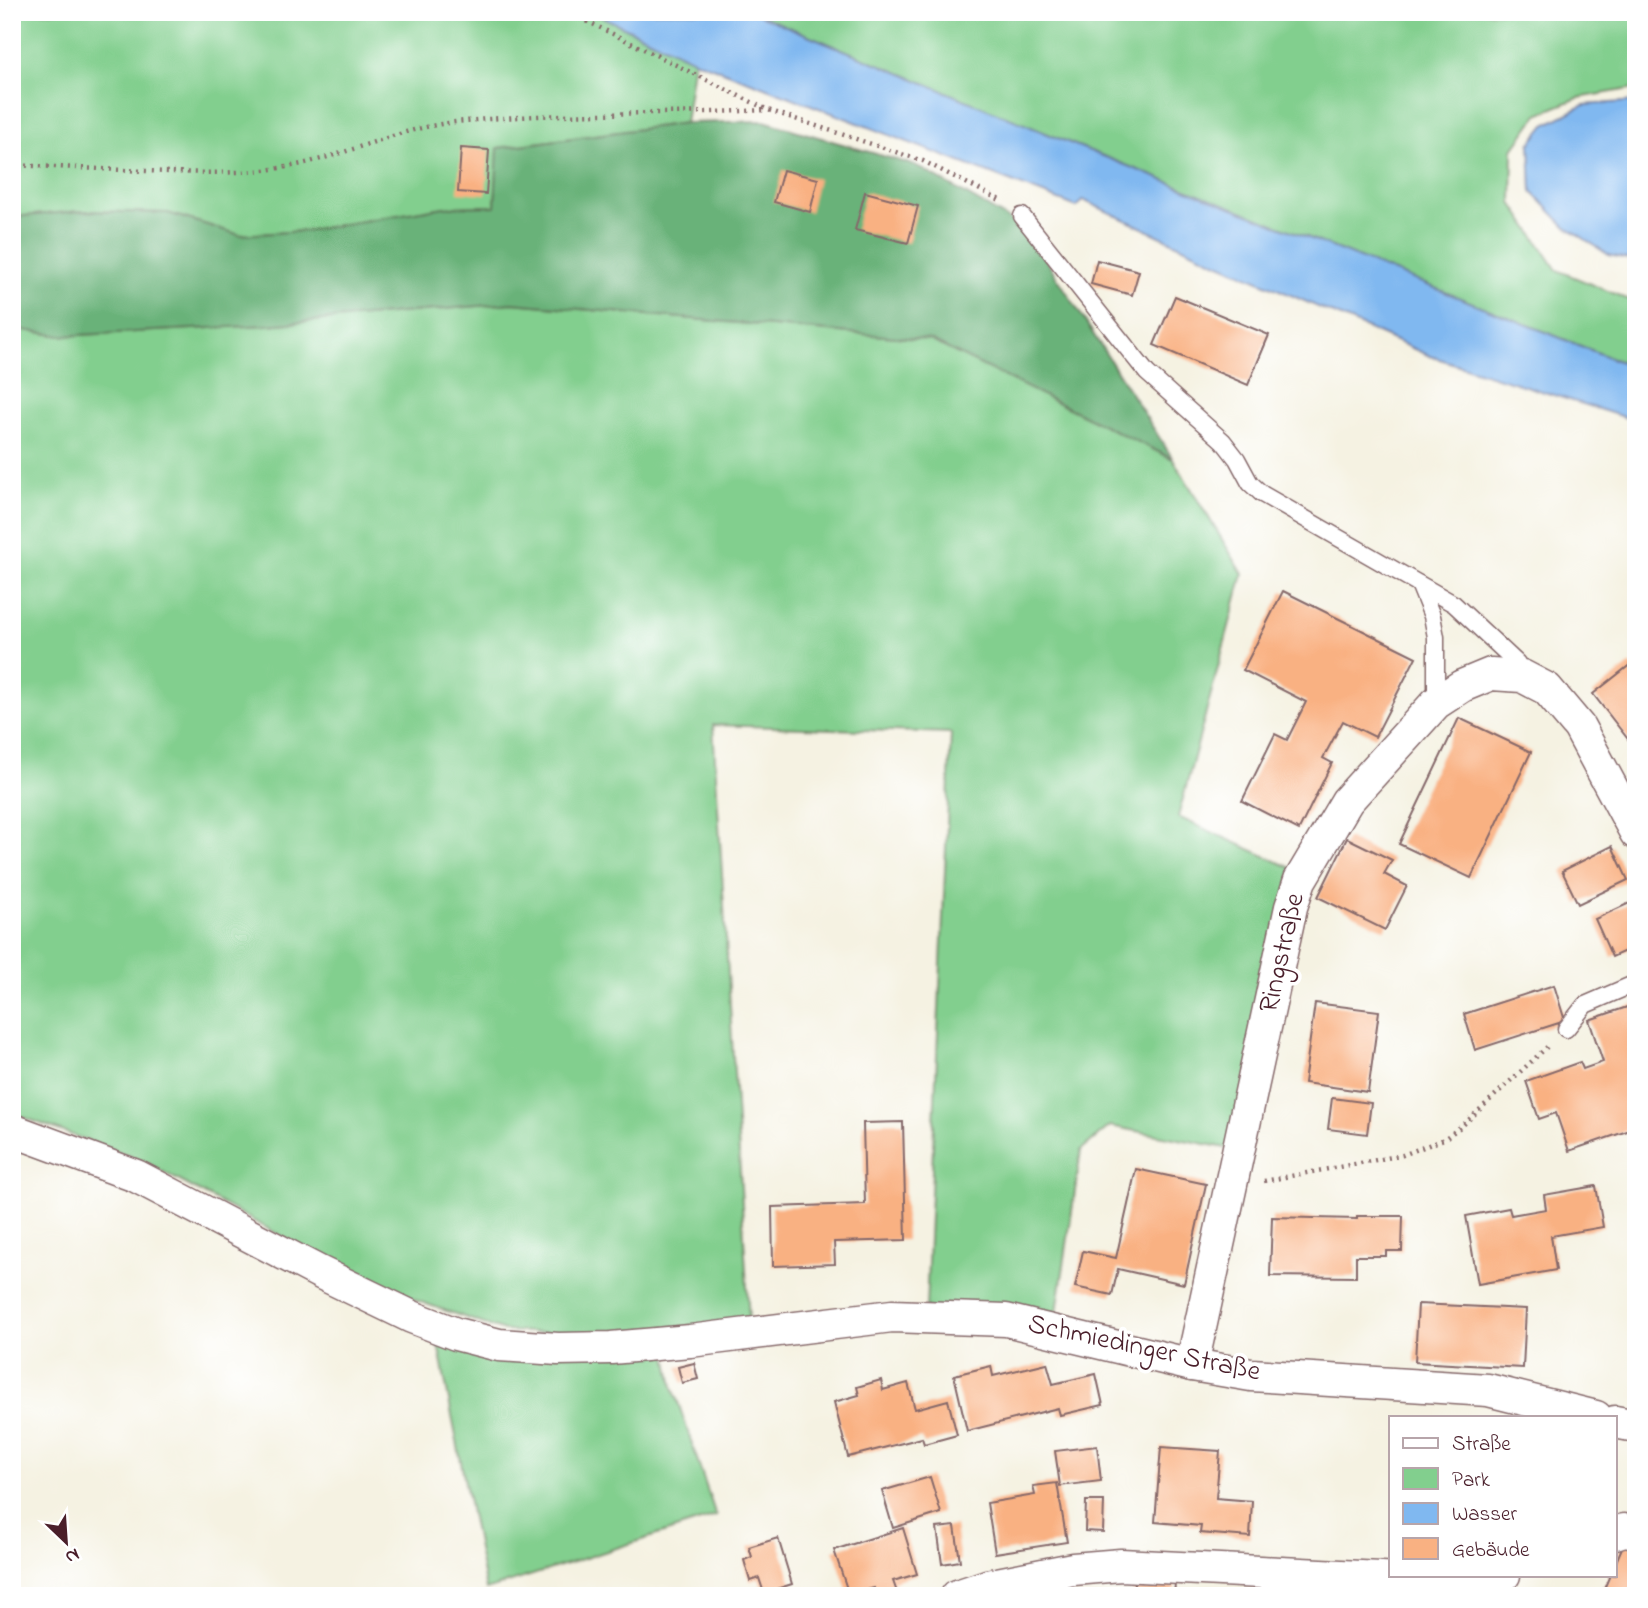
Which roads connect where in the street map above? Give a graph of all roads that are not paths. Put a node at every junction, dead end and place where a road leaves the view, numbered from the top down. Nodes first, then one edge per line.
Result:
1 (1022, 216) road end
2 (1419, 584) junction
3 (1522, 676) junction
4 (1436, 703) junction
5 (1636, 833) edge
6 (1636, 983) edge
7 (1566, 1029) road end
8 (12, 1130) edge
9 (1192, 1365) junction
10 (1592, 1416) edge
11 (1616, 1422) edge
12 (1636, 1426) edge
13 (1636, 1532) edge
14 (1616, 1533) edge
15 (1478, 1576) edge
16 (957, 1596) edge

1 - 2 lane
2 - 3 lane
2 - 4 lane
3 - 4 street, Ringstraße
3 - 5 street
4 - 9 street, Ringstraße
6 - 7 lane
8 - 9 street, Schmiedinger Straße
9 - 10 street, Schmiedinger Straße
11 - 12 street
13 - 14 street
15 - 16 street

